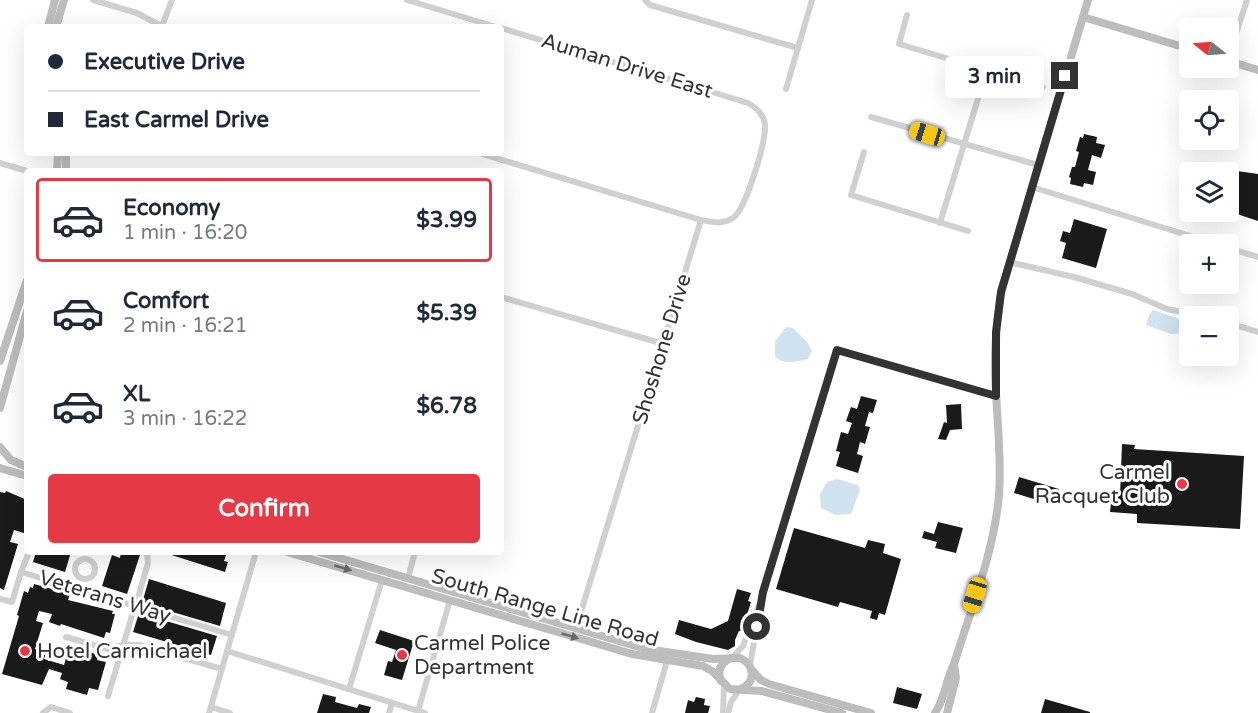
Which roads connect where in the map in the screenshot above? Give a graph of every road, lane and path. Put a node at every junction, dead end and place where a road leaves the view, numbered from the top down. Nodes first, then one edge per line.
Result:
1 (55, 0) edge
2 (64, 0) edge
3 (93, 0) edge
4 (172, 0) edge
5 (407, 0) edge
6 (645, 0) edge
7 (812, 0) edge
8 (1088, 0) edge
9 (1247, 0) edge
10 (422, 2) edge
11 (907, 15) dead end
12 (1083, 17) junction
13 (49, 24) edge
14 (57, 24) edge
15 (157, 24) edge
16 (164, 24) edge
17 (487, 24) edge
18 (1239, 25) edge
19 (504, 29) edge
20 (1179, 46) edge
21 (798, 48) junction
22 (1239, 63) edge
23 (987, 69) junction
24 (1258, 70) edge
25 (1043, 87) dead end
26 (786, 89) dead end
27 (872, 117) dead end
28 (964, 145) junction
29 (864, 152) dead end
30 (489, 156) edge
31 (0, 163) edge
32 (1038, 165) junction
33 (24, 170) edge
34 (1032, 187) junction
35 (700, 220) junction
36 (940, 223) junction
37 (968, 231) dead end
38 (1182, 234) edge
39 (1239, 251) edge
40 (1258, 257) edge
41 (1011, 263) junction
42 (504, 298) edge
43 (23, 303) edge
44 (1179, 312) edge
45 (24, 322) edge
46 (1239, 326) edge
47 (1258, 332) edge
48 (663, 344) junction
49 (0, 361) edge
50 (996, 396) junction
51 (0, 408) edge
52 (0, 447) edge
53 (24, 466) edge
54 (0, 468) edge
55 (24, 475) edge
56 (28, 555) edge
57 (147, 555) edge
58 (255, 555) edge
59 (297, 555) edge
60 (329, 555) edge
61 (414, 555) edge
62 (88, 556) edge
63 (21, 572) junction
64 (83, 578) junction
65 (408, 578) junction
66 (382, 580) junction
67 (79, 589) junction
68 (0, 599) edge
69 (450, 600) junction
70 (137, 601) dead end
71 (761, 602) junction
72 (134, 612) dead end
73 (576, 628) junction
74 (232, 635) junction
75 (66, 637) dead end
76 (123, 645) junction
77 (227, 651) junction
78 (732, 657) junction
79 (667, 661) junction
80 (954, 664) junction
81 (750, 667) junction
82 (222, 669) junction
83 (723, 684) junction
84 (349, 689) junction
85 (740, 689) junction
86 (108, 696) dead end
87 (392, 703) junction
88 (210, 710) edge
89 (421, 712) edge
90 (43, 713) edge
91 (70, 713) edge
92 (230, 713) edge
93 (389, 713) edge
94 (652, 713) edge
95 (723, 713) edge
96 (728, 713) edge
97 (842, 713) edge
98 (871, 713) edge
99 (935, 713) edge
100 (947, 713) edge

1 - 13 main road
2 - 14 main road
3 - 15 street
4 - 16 street
5 - 10 street
6 - 21 street
7 - 21 street
8 - 12 main road
9 - 18 street
10 - 17 street
11 - 23 street
12 - 20 main road
12 - 32 main road
19 - 35 street, Auman Drive East
21 - 26 street
22 - 24 main road
23 - 25 street
23 - 28 street
27 - 28 street
28 - 32 street
28 - 36 street
29 - 36 street
30 - 35 street
31 - 33 street
32 - 34 main road
34 - 38 street
34 - 41 main road
35 - 48 street, Shoshone Drive
36 - 37 street
39 - 40 street
41 - 44 street
41 - 50 main road
42 - 48 street
43 - 49 main road
45 - 51 main road
46 - 47 street
48 - 73 street, Shoshone Drive
50 - 71 street
50 - 80 main road
52 - 53 main road
54 - 55 main road
56 - 63 street
57 - 70 street
58 - 74 street
59 -> 66 main road, South Range Line Road
60 - 65 main road, South Range Line Road
61 - 65 street
62 - 64 street
62 - 64 street
63 - 67 street, Veterans Way
63 - 68 street, Veterans Way
64 - 67 street
65 - 73 main road, South Range Line Road
66 - 69 main road, South Range Line Road
66 - 84 street
67 - 74 street, Veterans Way
69 -> 79 main road, South Range Line Road
69 - 89 street
71 - 78 street
71 - 81 street
72 - 76 street
73 - 78 main road, South Range Line Road
74 - 77 street
75 - 76 street
76 - 82 street
76 - 86 street
77 - 82 street
77 - 84 street
78 - 81 main road
78 - 83 main road
79 - 83 main road, South Range Line Road
79 - 94 street
80 - 99 main road
80 - 100 main road
81 - 85 main road
81 - 98 main road
82 - 88 street
83 - 85 main road
83 - 95 street
84 - 87 street
85 - 96 street
85 - 97 main road
87 - 89 street
87 - 93 street
88 - 92 street
90 - 91 street

